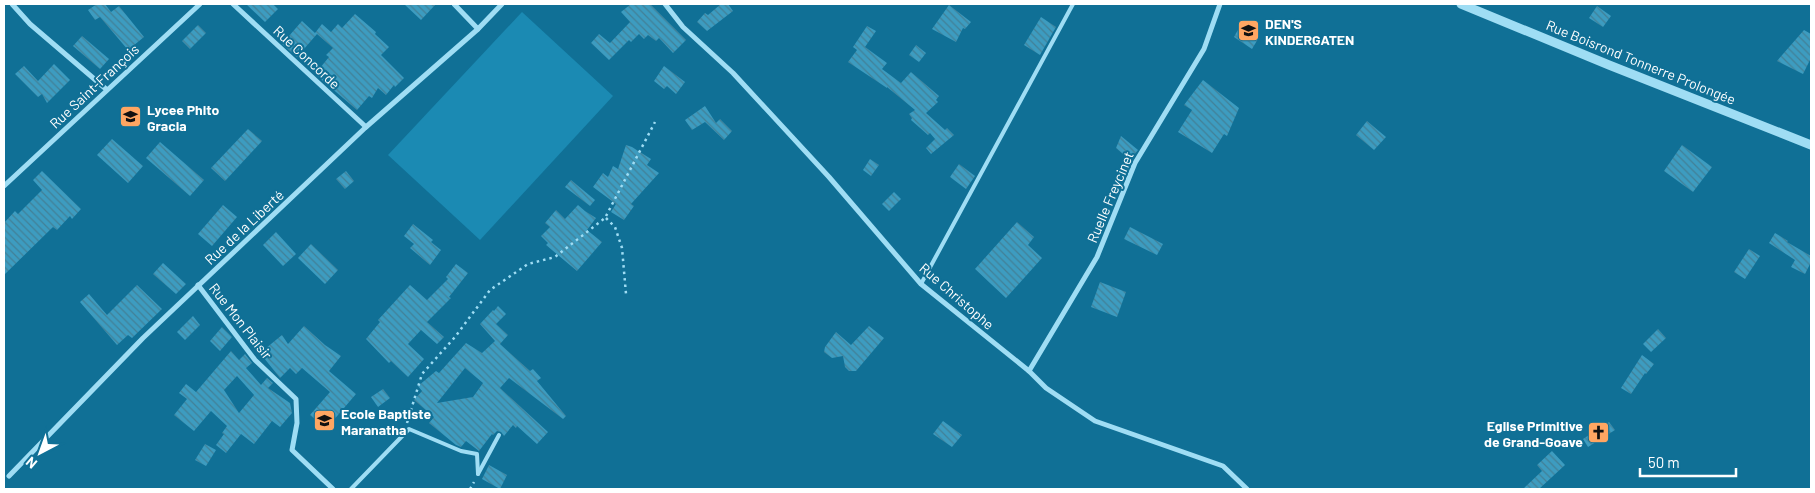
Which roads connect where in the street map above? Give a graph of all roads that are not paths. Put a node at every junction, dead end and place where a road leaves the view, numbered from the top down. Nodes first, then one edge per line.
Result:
1 (12, 4) edge
2 (200, 4) edge
3 (232, 4) edge
4 (454, 4) edge
5 (502, 4) edge
6 (665, 4) edge
7 (1073, 4) edge
8 (1220, 4) edge
9 (1461, 4) edge
10 (478, 29) junction
11 (106, 89) junction
12 (366, 127) junction
13 (1811, 145) edge
14 (4, 186) edge
15 (921, 284) junction
16 (198, 285) junction
17 (1029, 371) junction
18 (499, 435) dead end
19 (9, 476) dead end
20 (333, 489) edge
21 (352, 489) edge
22 (1248, 489) edge

1 - 11 street
2 - 11 street, Rue Saint-François
3 - 12 street, Rue Concorde
4 - 10 street
5 - 10 street, Rue de la Liberté
6 - 15 street, Rue Christophe
7 - 15 lane
8 - 17 street, Ruelle Freycinet
9 - 13 street, Rue Boisrond Tonnerre Prolongée
10 - 12 street, Rue de la Liberté
11 - 14 street, Rue Saint-François
12 - 16 street, Rue de la Liberté
15 - 17 street, Rue Christophe
16 - 19 street, Rue de la Liberté
16 - 20 street, Rue Mon Plaisir
17 - 22 street, Rue Christophe
18 - 21 lane

